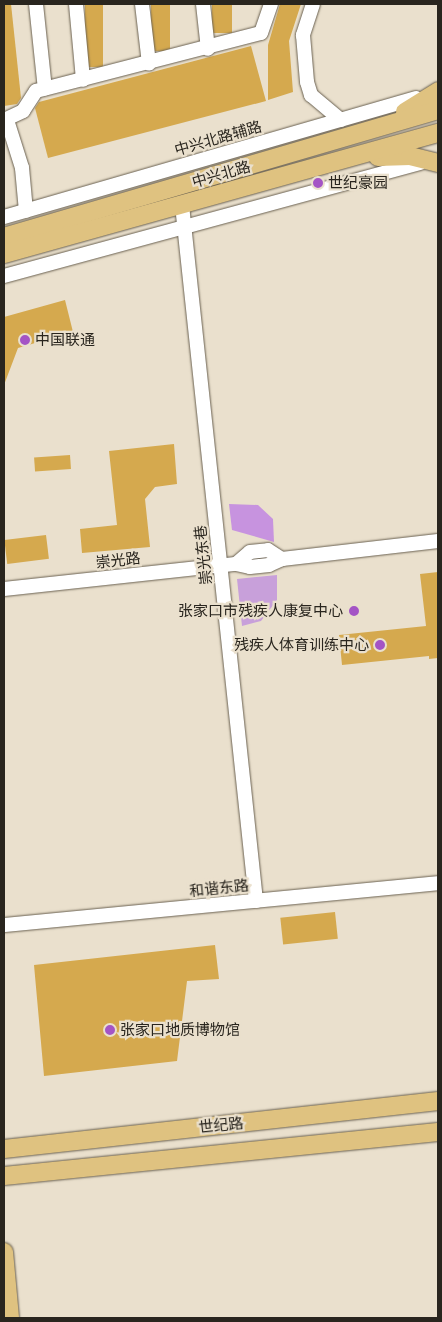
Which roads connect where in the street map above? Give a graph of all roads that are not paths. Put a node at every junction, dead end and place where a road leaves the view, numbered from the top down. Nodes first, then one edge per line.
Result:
1 (36, 4) edge
2 (76, 4) edge
3 (142, 4) edge
4 (202, 4) edge
5 (271, 4) edge
6 (313, 4) edge
7 (208, 49) junction
8 (149, 64) junction
9 (83, 80) junction
10 (45, 89) junction
11 (438, 95) edge
12 (5, 120) edge
13 (341, 120) junction
14 (438, 133) edge
15 (342, 160) junction
16 (436, 160) edge
17 (182, 205) junction
18 (26, 210) junction
19 (4, 217) edge
20 (184, 227) junction
21 (4, 237) edge
22 (4, 254) edge
23 (4, 276) edge
24 (438, 542) edge
25 (221, 566) junction
26 (4, 589) edge
27 (438, 883) edge
28 (256, 901) junction
29 (4, 925) edge
30 (438, 1101) edge
31 (438, 1132) edge
32 (4, 1149) edge
33 (4, 1176) edge
34 (4, 1252) edge
35 (10, 1318) edge

1 - 10 street
2 - 9 street
3 - 8 street
4 - 7 street
5 - 7 street
6 - 13 street
7 - 8 street
8 - 9 street
9 - 10 street
10 - 12 street
11 - 13 street, 中兴北路辅路
11 - 21 main road, 中兴北路
12 - 18 street
13 - 18 street, 中兴北路辅路
14 - 15 main road, 中兴北路
15 - 16 main road
15 - 17 main road, 中兴北路
16 - 20 street
17 - 20 street, 崇光东巷
17 - 22 main road, 中兴北路
18 - 19 street, 中兴北路辅路
20 - 23 street
20 - 25 street, 崇光东巷
24 - 25 street, 崇光路
25 - 26 street, 崇光路
25 - 28 street, 崇光东巷
27 - 28 street, 和谐东路
28 - 29 street, 和谐东路
30 - 32 main road, 世纪路
31 - 33 main road, 世纪路
34 - 35 main road

